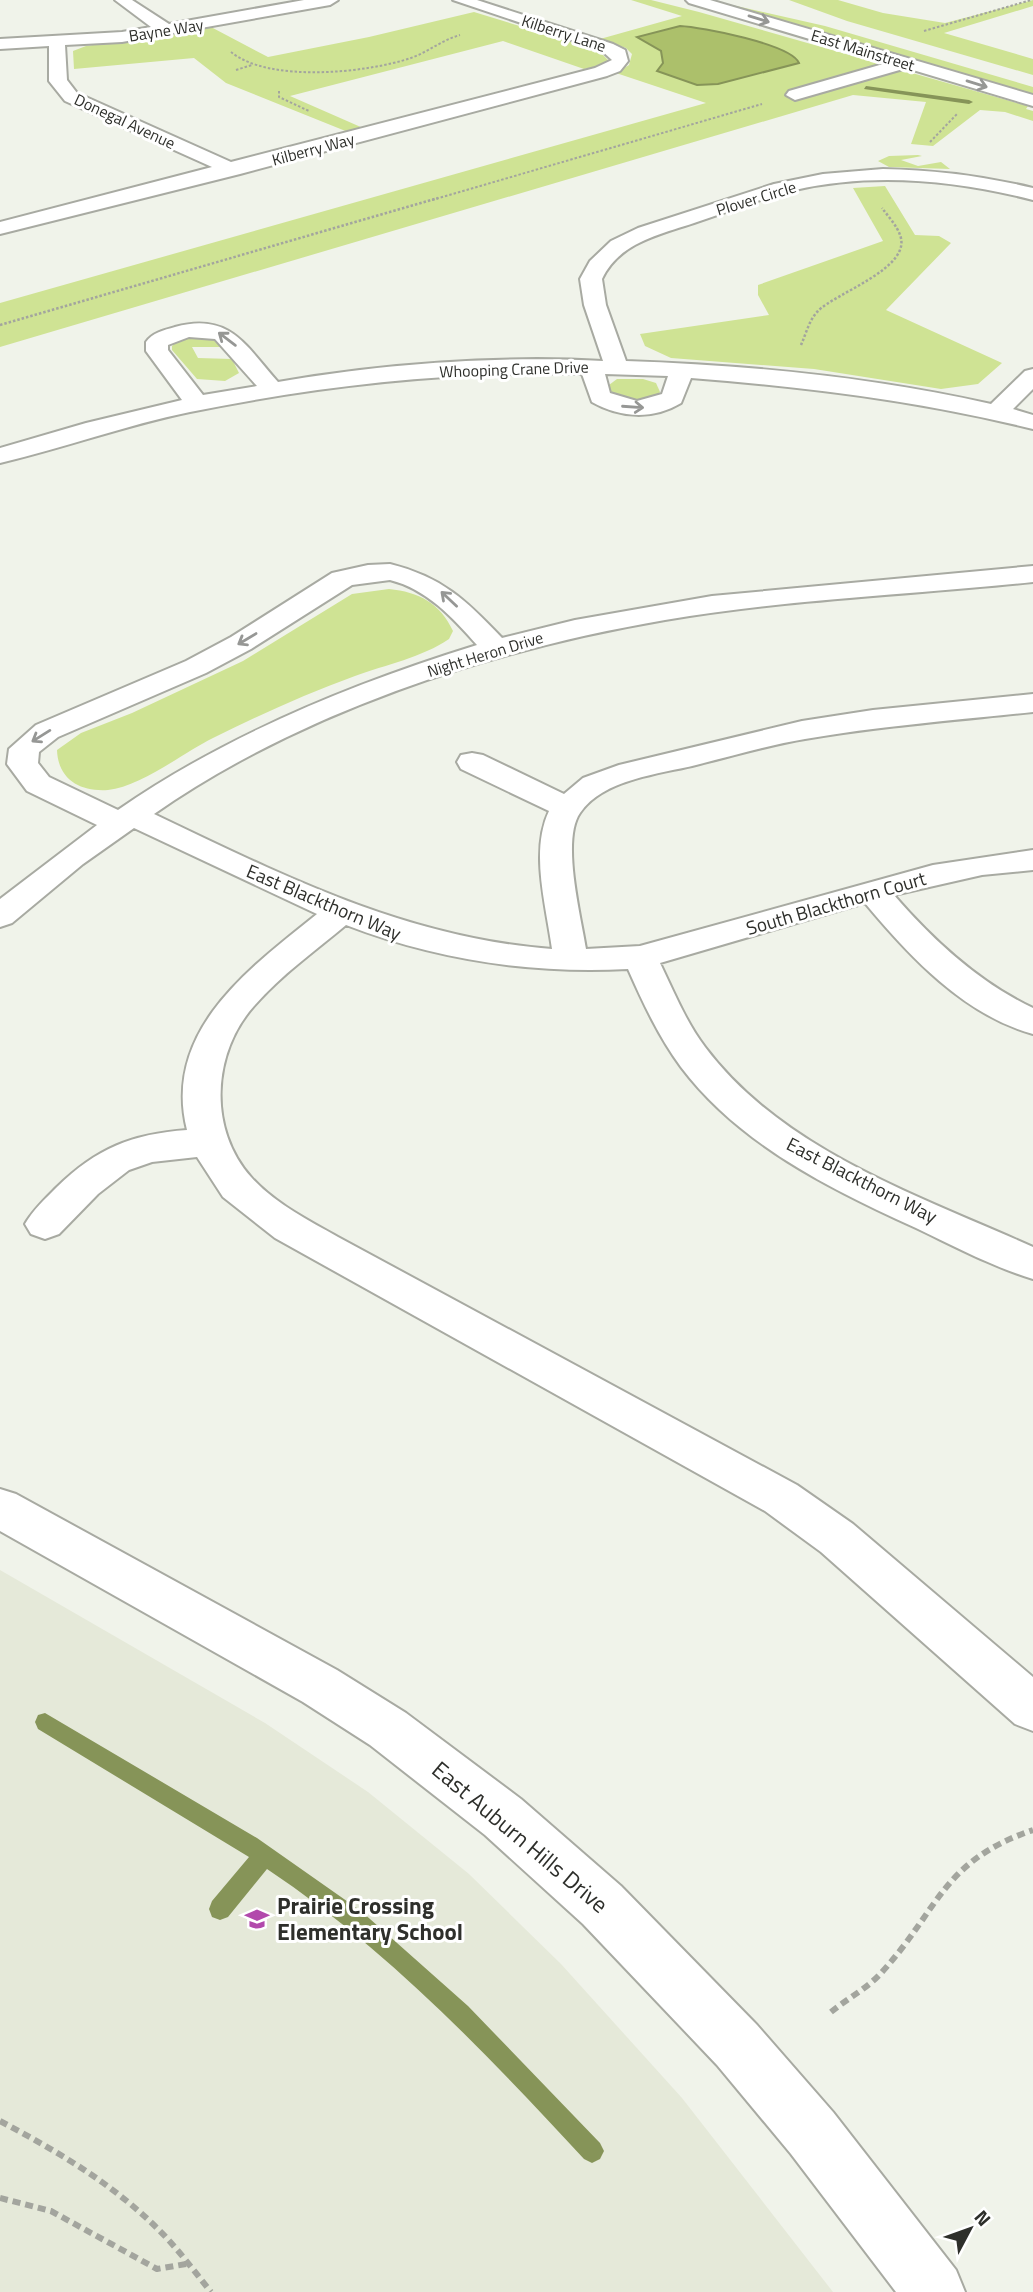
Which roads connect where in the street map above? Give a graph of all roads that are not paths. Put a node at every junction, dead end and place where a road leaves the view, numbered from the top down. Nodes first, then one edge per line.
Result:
1 (123, 0) edge
2 (330, 0) edge
3 (461, 0) edge
4 (694, 0) edge
5 (754, 0) edge
6 (779, 7) dead end
7 (169, 30) junction
8 (57, 43) junction
9 (0, 44) edge
10 (621, 59) joint
11 (904, 62) junction
12 (796, 95) dead end
13 (1033, 101) edge
14 (949, 158) dead end
15 (233, 170) junction
16 (974, 181) junction
17 (1033, 194) edge
18 (0, 229) edge
19 (605, 366) junction
20 (682, 369) junction
21 (1033, 376) edge
22 (272, 389) junction
23 (197, 403) junction
24 (996, 413) junction
25 (1033, 422) edge
26 (0, 456) edge
27 (1033, 574) edge
28 (496, 649) junction
29 (1033, 703) edge
30 (472, 762) dead end
31 (567, 807) junction
32 (125, 819) junction
33 (1033, 860) edge
34 (872, 890) junction
35 (341, 911) junction
36 (0, 916) edge
37 (640, 957) junction
38 (570, 961) junction
39 (1033, 1023) edge
40 (209, 1142) junction
41 (45, 1224) dead end
42 (1033, 1264) edge
43 (0, 1508) edge
44 (1033, 1708) edge
45 (934, 2292) edge

1 - 7 street
2 - 7 street, Bayne Way
3 - 10 street, Kilberry Lane
4 -> 11 street, East Mainstreet
5 - 6 street
7 - 8 street, Bayne Way
8 - 9 street, Bayne Way
8 - 15 street, Donegal Avenue
10 - 15 street, Kilberry Way
11 - 12 street
11 -> 13 street, East Mainstreet
14 - 16 street
15 - 18 street, Kilberry Way
16 - 17 street, Plover Circle
16 - 19 street, Plover Circle
19 - 20 street, Whooping Crane Drive
19 -> 20 street, Plover Circle
19 - 22 street, Whooping Crane Drive
20 - 24 street, Whooping Crane Drive
21 - 24 street
22 - 23 street, Whooping Crane Drive
22 -> 23 street
23 - 26 street, Whooping Crane Drive
24 - 25 street, Whooping Crane Drive
27 - 28 street, Night Heron Drive
28 - 32 street, Night Heron Drive
28 -> 32 street, East Blackthorn Way
29 - 31 street
30 - 31 street
31 - 38 street
32 - 35 street, East Blackthorn Way
32 - 36 street, Night Heron Drive
33 - 34 street, South Blackthorn Court
34 - 37 street, South Blackthorn Court
34 - 39 street
35 - 38 street, East Blackthorn Way
35 - 40 street
37 - 38 street, East Blackthorn Way
37 - 42 street, East Blackthorn Way
40 - 41 street
40 - 44 street
43 - 45 street, East Auburn Hills Drive

